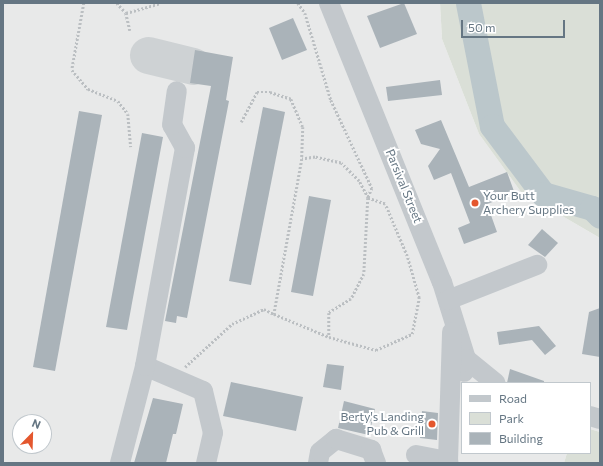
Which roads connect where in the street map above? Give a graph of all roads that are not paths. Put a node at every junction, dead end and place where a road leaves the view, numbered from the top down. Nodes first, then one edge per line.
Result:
1 (329, 3) edge
2 (177, 91) dead end
3 (537, 265) dead end
4 (450, 309) junction
5 (145, 366) junction
6 (494, 382) edge
7 (416, 455) dead end
8 (120, 463) edge
9 (206, 463) edge
10 (318, 463) edge
11 (376, 463) edge

1 - 4 street, Parsival Street
2 - 5 street
3 - 4 street
4 - 6 street, Parsival Street
4 - 7 street
5 - 8 street
5 - 9 street
10 - 11 street

